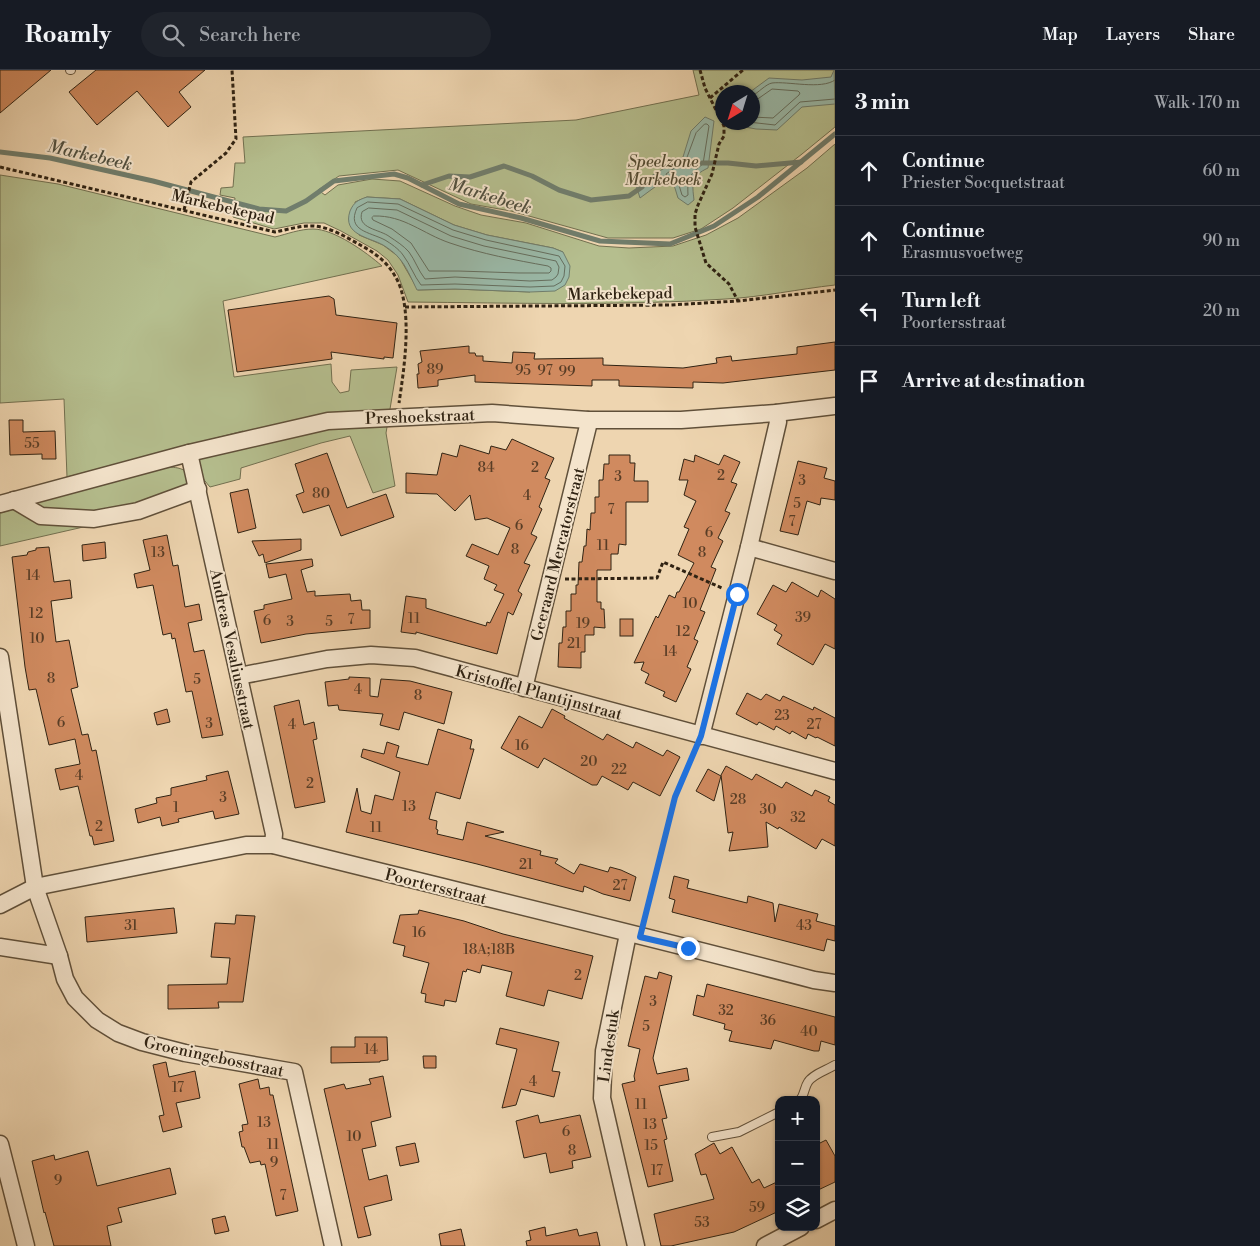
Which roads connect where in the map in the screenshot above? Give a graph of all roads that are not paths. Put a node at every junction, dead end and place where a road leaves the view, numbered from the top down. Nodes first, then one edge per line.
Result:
1 (835, 406) edge
2 (776, 413) junction
3 (588, 420) junction
4 (189, 453) junction
5 (198, 489) junction
6 (7, 502) edge
7 (749, 548) junction
8 (835, 571) edge
9 (0, 657) edge
10 (239, 676) junction
11 (524, 688) junction
12 (701, 736) junction
13 (835, 771) edge
14 (273, 845) junction
15 (34, 887) junction
16 (0, 905) edge
17 (634, 935) junction
18 (0, 947) edge
19 (59, 956) junction
20 (835, 984) edge
21 (835, 1065) edge
22 (803, 1096) edge
23 (775, 1114) edge
24 (712, 1137) dead end
25 (0, 1144) edge
26 (4, 1176) edge
27 (835, 1210) edge
28 (820, 1218) edge
29 (793, 1231) edge
30 (26, 1246) edge
31 (333, 1246) edge
32 (636, 1246) edge
33 (765, 1246) edge

1 - 2 street, Preshoekstraat
2 - 3 street, Preshoekstraat
2 - 7 street
3 - 4 street, Preshoekstraat
3 - 11 street, Geeraard Mercatorstraat
4 - 5 street, Andreas Vesaliusstraat
4 - 6 street, Preshoekstraat
5 - 6 street, Preshoekstraat
5 - 10 street, Andreas Vesaliusstraat
7 - 8 street
7 - 12 street
9 - 15 street, Groeningebosstraat
10 - 11 street, Kristoffel Plantijnstraat
10 - 14 street, Andreas Vesaliusstraat
11 - 12 street, Kristoffel Plantijnstraat
12 - 13 street, Kristoffel Plantijnstraat
14 - 15 street, Poortersstraat
14 - 17 street, Poortersstraat
15 - 16 street, Poortersstraat
15 - 19 street, Groeningebosstraat
17 - 20 street, Poortersstraat
17 - 32 street, Lindestuk
18 - 19 street
19 - 31 street, Groeningebosstraat
21 - 22 lane
23 - 24 lane
25 - 26 street
26 - 30 street
27 - 28 street
29 - 33 street

